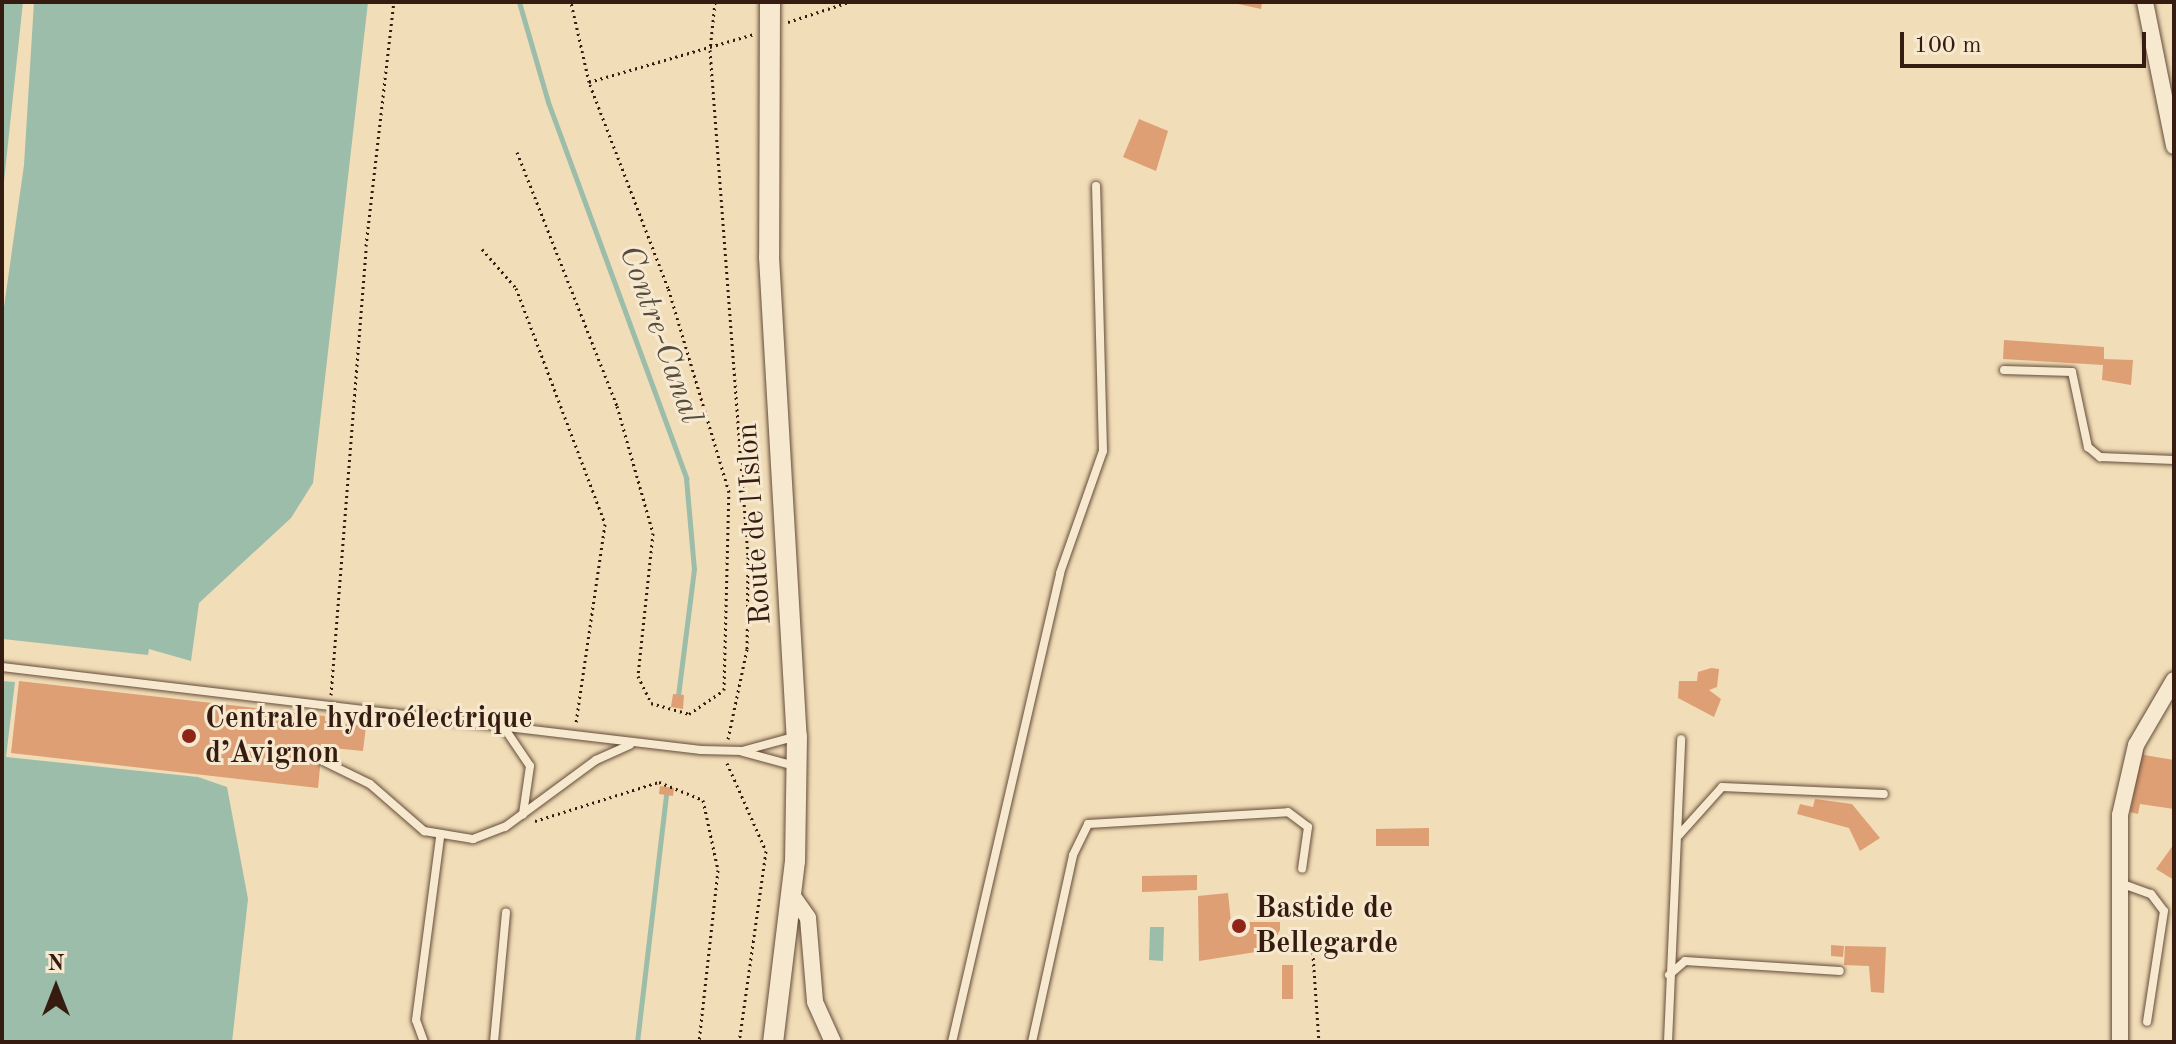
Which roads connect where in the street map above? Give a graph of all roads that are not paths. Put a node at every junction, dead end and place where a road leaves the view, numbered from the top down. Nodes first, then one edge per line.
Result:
1 (770, 2) edge
2 (2145, 2) edge
3 (2174, 146) edge
4 (1096, 186) dead end
5 (2004, 370) dead end
6 (2174, 460) edge
7 (2, 667) edge
8 (2174, 680) edge
9 (502, 725) junction
10 (797, 736) junction
11 (1681, 739) dead end
12 (643, 744) junction
13 (742, 751) junction
14 (323, 761) dead end
15 (797, 766) junction
16 (1884, 794) dead end
17 (522, 815) junction
18 (440, 837) junction
19 (1676, 840) junction
20 (1302, 869) dead end
21 (2120, 883) junction
22 (792, 895) junction
23 (506, 913) dead end
24 (1840, 971) dead end
25 (1669, 975) junction
26 (2147, 1022) dead end
27 (424, 1042) edge
28 (494, 1042) edge
29 (773, 1042) edge
30 (833, 1042) edge
31 (952, 1042) edge
32 (1032, 1042) edge
33 (1668, 1042) edge
34 (2120, 1042) edge

1 - 10 street, Route de l'Islon
2 - 3 street
4 - 31 lane
5 - 6 lane
7 - 9 lane
8 - 21 street
9 - 12 lane
9 - 17 lane
10 - 13 lane
10 - 15 street, Route de l'Islon
11 - 19 lane
12 - 13 lane
12 - 17 lane
13 - 15 lane
14 - 18 lane
15 - 22 street, Route de l'Islon
16 - 19 lane
17 - 18 lane
18 - 27 lane
19 - 25 lane
20 - 32 lane
21 - 26 lane
21 - 34 street
22 - 29 street, Route de l'Islon
22 - 30 street
23 - 28 lane
24 - 25 lane
25 - 33 lane

